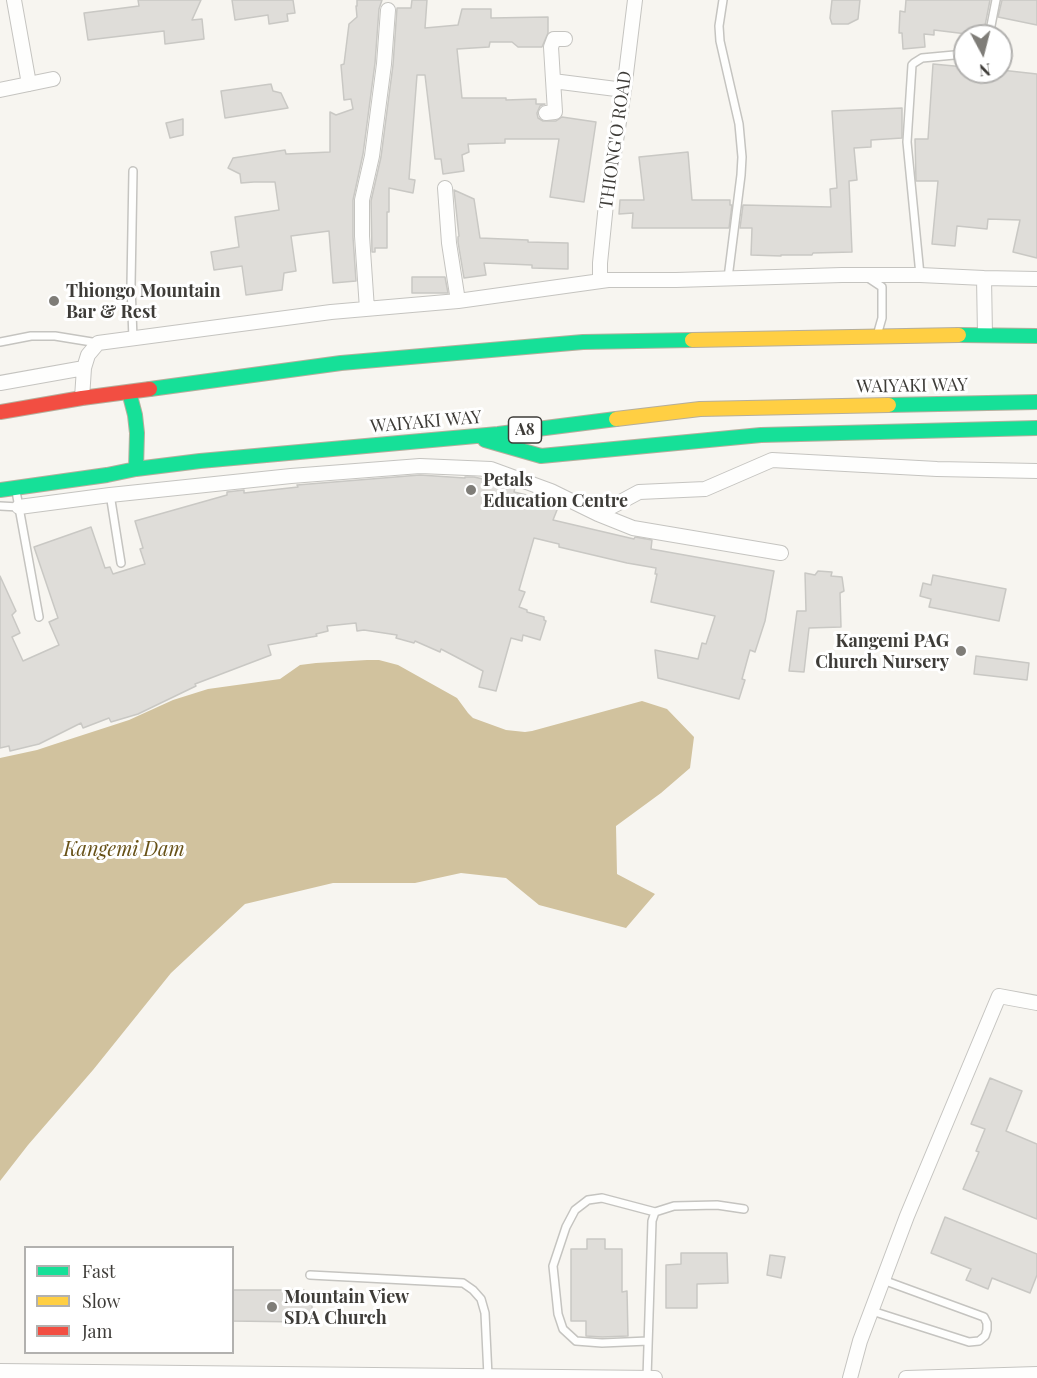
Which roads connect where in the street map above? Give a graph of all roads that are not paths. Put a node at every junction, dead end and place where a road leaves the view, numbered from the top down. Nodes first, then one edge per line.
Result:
1 (14, 0) edge
2 (635, 0) edge
3 (723, 0) edge
4 (996, 0) edge
5 (388, 10) dead end
6 (991, 24) edge
7 (565, 39) dead end
8 (953, 55) edge
9 (53, 79) dead end
10 (553, 81) junction
11 (29, 84) junction
12 (0, 90) edge
13 (624, 90) junction
14 (546, 113) dead end
15 (133, 171) dead end
16 (445, 188) dead end
17 (864, 275) junction
18 (920, 275) junction
19 (728, 278) junction
20 (984, 278) junction
21 (1037, 279) edge
22 (600, 281) junction
23 (458, 301) junction
24 (367, 309) junction
25 (985, 336) junction
26 (1037, 336) edge
27 (876, 338) junction
28 (133, 339) junction
29 (0, 342) edge
30 (98, 343) junction
31 (84, 368) junction
32 (0, 383) edge
33 (129, 392) junction
34 (82, 398) junction
35 (1037, 402) edge
36 (0, 412) edge
37 (1037, 428) edge
38 (471, 436) junction
39 (136, 469) junction
40 (1037, 471) edge
41 (107, 475) junction
42 (16, 488) junction
43 (0, 490) edge
44 (110, 495) junction
45 (0, 506) edge
46 (19, 507) junction
47 (598, 514) junction
48 (782, 553) dead end
49 (121, 563) dead end
50 (39, 616) dead end
51 (1037, 1003) edge
52 (744, 1209) dead end
53 (655, 1212) junction
54 (310, 1275) dead end
55 (883, 1280) junction
56 (872, 1311) junction
57 (648, 1341) junction
58 (0, 1371) edge
59 (1037, 1374) edge
60 (488, 1376) junction
61 (647, 1378) edge
62 (655, 1378) edge
63 (850, 1378) edge
64 (906, 1378) edge

1 - 11 street
2 - 13 street, THIONG'O ROAD
3 - 19 lane
4 - 6 lane
5 - 24 street
7 - 10 street
8 - 18 lane
9 - 11 street
10 - 13 street
10 - 14 street
11 - 12 street
13 - 22 street, THIONG'O ROAD
15 - 28 lane
16 - 23 street
17 - 18 street
17 - 19 street
17 - 27 lane
18 - 20 street
19 - 22 street
20 - 21 street
20 - 25 street
22 - 23 street
23 - 24 street
24 - 28 street
25 - 26 highway
25 - 27 highway
27 - 33 highway
28 - 30 street
29 - 30 lane
30 - 31 street
31 - 32 street
31 - 34 street
33 - 34 highway
33 - 39 highway
34 - 36 highway
35 - 38 highway, WAIYAKI WAY / A8
37 - 38 highway
38 - 39 highway, WAIYAKI WAY / A8
39 - 41 highway, WAIYAKI WAY / A8
40 - 47 street
41 - 42 highway, WAIYAKI WAY / A8
41 - 44 lane
42 - 43 highway, WAIYAKI WAY / A8
42 - 46 lane
44 - 46 street
44 - 47 street
44 - 49 lane
45 - 46 lane
46 - 50 lane
47 - 48 street
51 - 55 street
52 - 53 lane
53 - 57 lane
53 - 57 lane
54 - 60 lane
55 - 56 street
55 - 56 lane
56 - 63 street
57 - 61 lane
58 - 60 street
59 - 64 street
60 - 61 street
61 - 62 street

